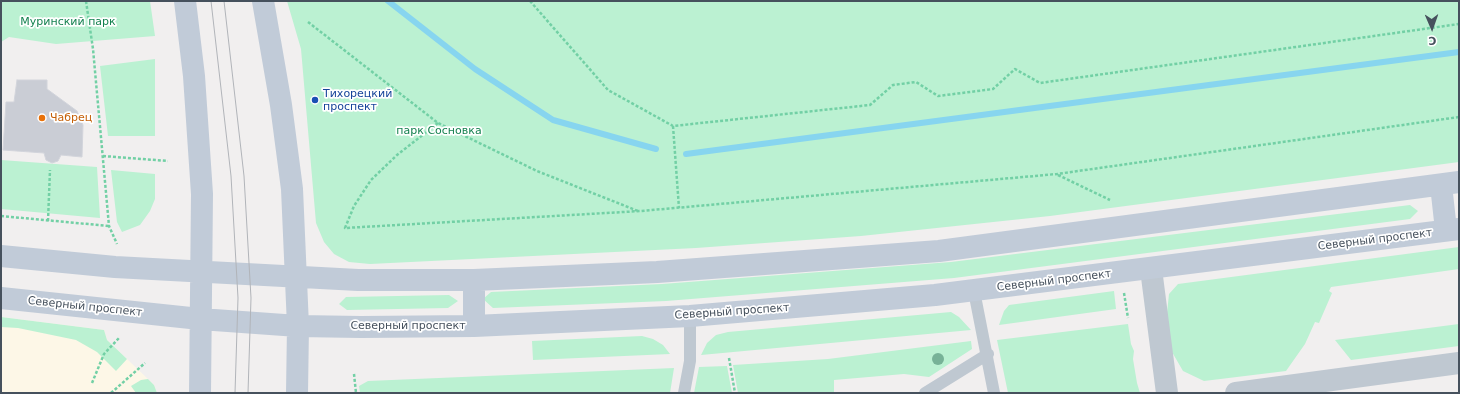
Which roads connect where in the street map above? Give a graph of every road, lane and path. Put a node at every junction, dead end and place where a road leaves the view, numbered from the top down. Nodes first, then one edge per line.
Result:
1 (86, 1) edge
2 (185, 1) edge
3 (263, 1) edge
4 (530, 1) edge
5 (308, 22) dead end
6 (1459, 24) edge
7 (1459, 117) edge
8 (438, 123) junction
9 (673, 126) junction
10 (103, 156) junction
11 (168, 160) dead end
12 (50, 170) dead end
13 (1057, 174) junction
14 (1450, 183) edge
15 (1110, 200) dead end
16 (679, 208) junction
17 (641, 211) junction
18 (1, 216) edge
19 (48, 221) junction
20 (109, 226) junction
21 (1453, 230) edge
22 (117, 244) dead end
23 (1, 256) edge
24 (1150, 269) junction
25 (201, 271) junction
26 (296, 277) junction
27 (474, 280) junction
28 (974, 290) junction
29 (1124, 293) dead end
30 (1, 298) edge
31 (690, 316) junction
32 (1128, 318) dead end
33 (200, 319) junction
34 (298, 326) junction
35 (474, 326) junction
36 (119, 338) dead end
37 (988, 354) junction
38 (729, 358) dead end
39 (1459, 363) edge
40 (145, 364) dead end
41 (354, 374) dead end
42 (92, 384) dead end
43 (111, 393) edge
44 (200, 393) edge
45 (297, 393) edge
46 (356, 393) edge
47 (684, 393) edge
48 (735, 393) edge
49 (926, 393) edge
50 (994, 393) edge
51 (1167, 393) edge
52 (1236, 393) edge

1 - 10 path
2 - 25 main road
3 - 26 main road
4 - 9 path
5 - 8 path
6 - 9 path
7 - 13 path
8 - 17 path
8 - 17 path
9 - 16 path
10 - 11 path
10 - 20 path
12 - 19 path
13 - 15 path
13 - 16 path
14 - 21 main road
14 - 27 main road
16 - 17 path
18 - 19 path
19 - 20 path
20 - 22 path
21 - 24 main road, Северный проспект
23 - 25 main road
24 - 28 main road, Северный проспект
24 - 51 street
25 - 26 main road
25 - 33 main road
26 - 27 main road
26 - 34 main road
27 - 35 main road
28 - 31 main road, Северный проспект
28 - 37 lane
29 - 32 path
30 - 33 main road, Северный проспект
31 - 35 main road, Северный проспект
31 - 47 lane
33 - 34 main road, Северный проспект
33 - 44 main road
34 - 35 main road, Северный проспект
34 - 45 main road
36 - 42 path
37 - 49 lane
37 - 50 lane
38 - 48 path
39 - 52 street
40 - 43 path
41 - 46 path

